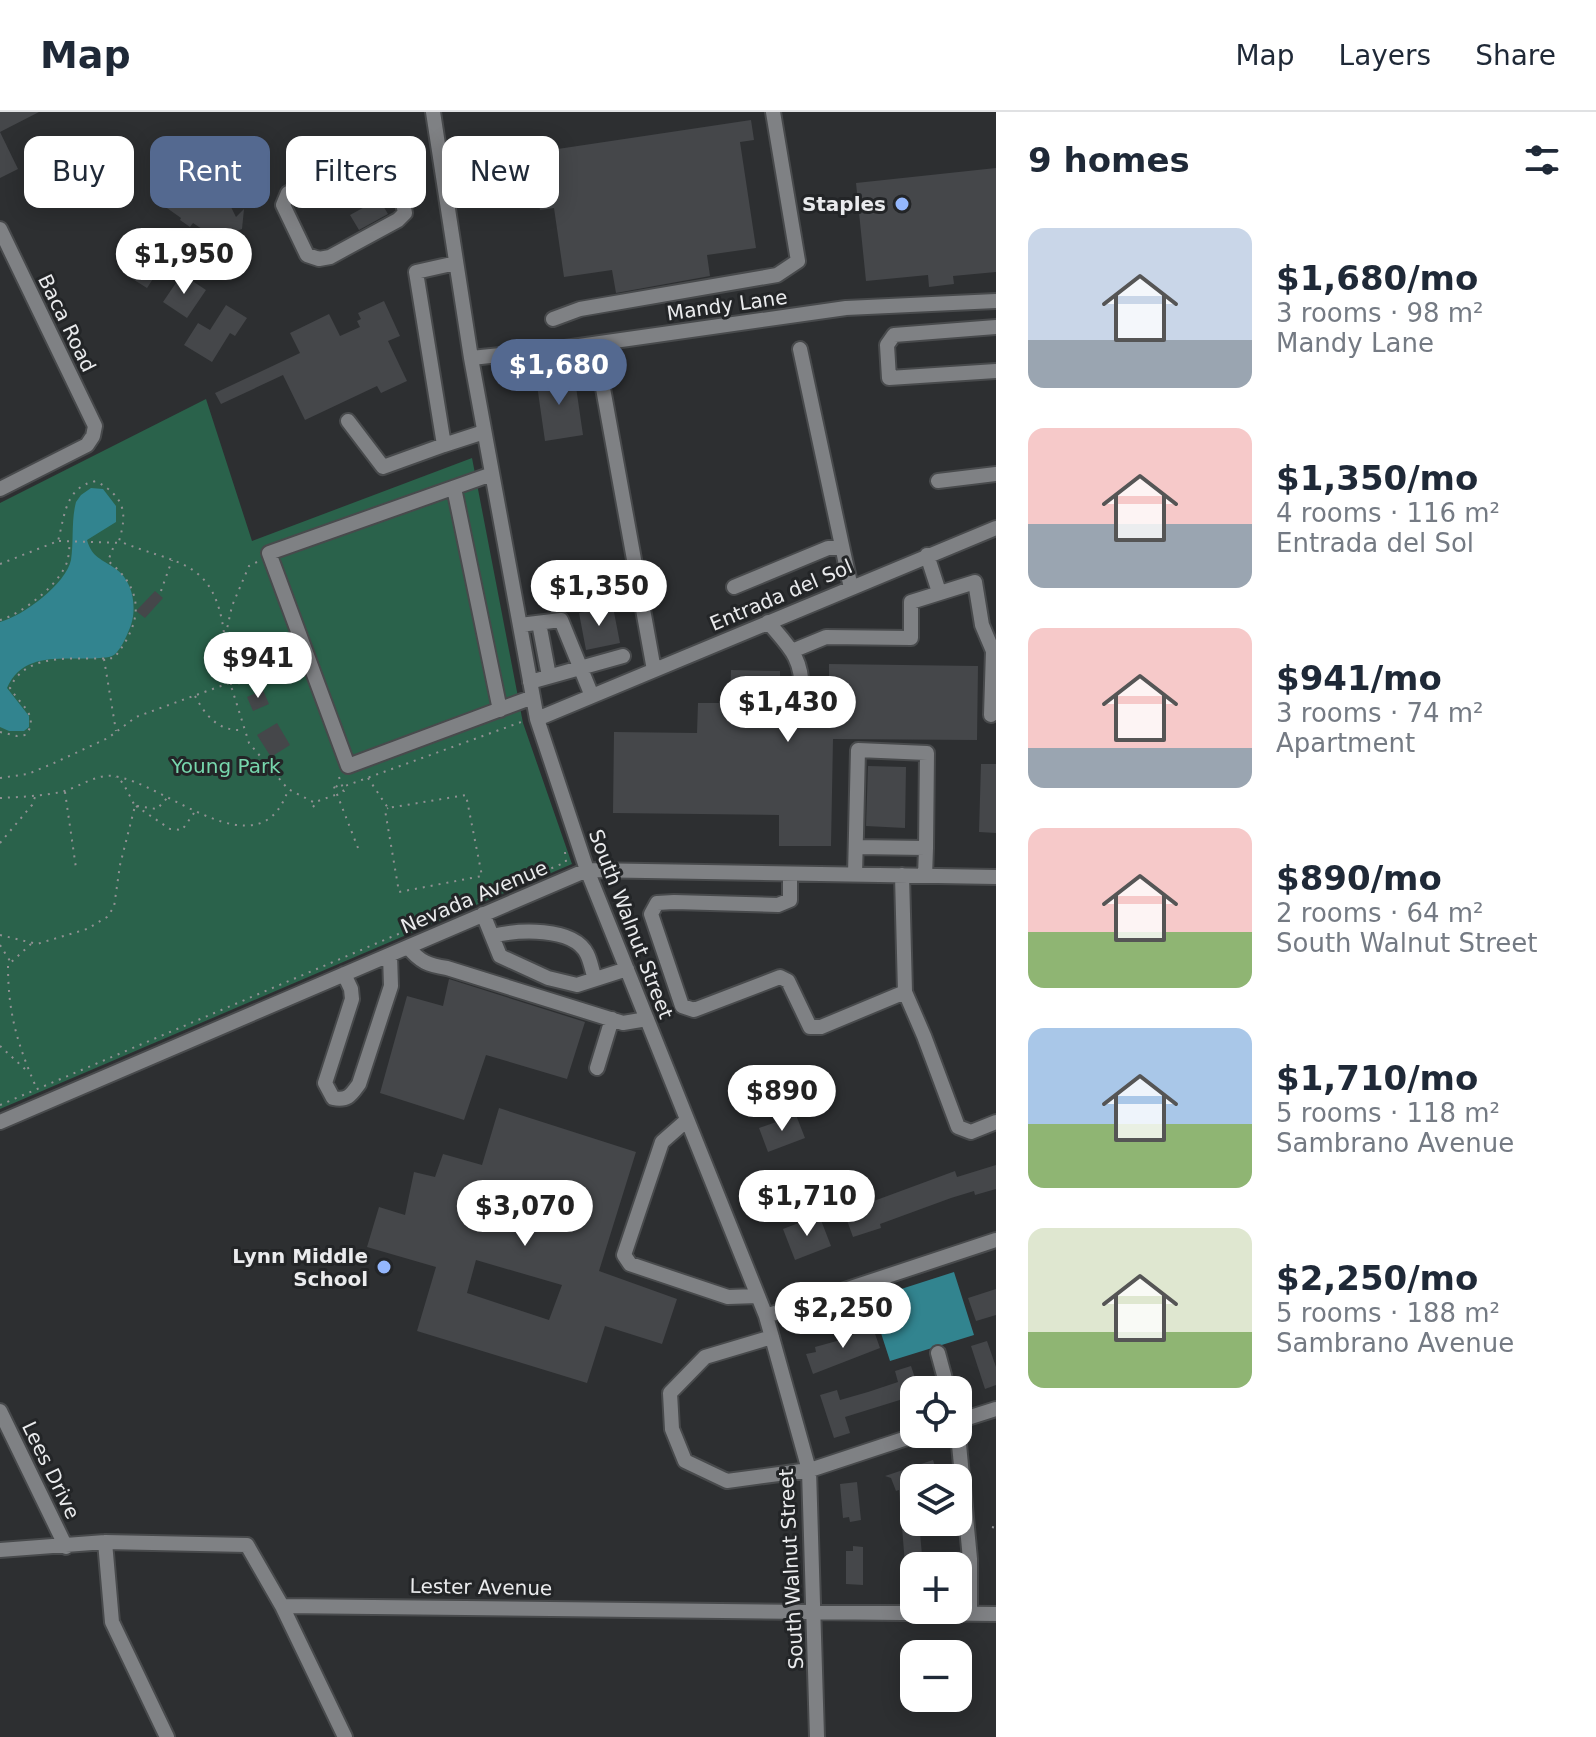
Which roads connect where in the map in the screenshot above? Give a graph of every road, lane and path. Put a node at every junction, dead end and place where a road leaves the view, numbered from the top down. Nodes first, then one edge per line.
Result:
1 (433, 112) edge
2 (773, 112) edge
3 (286, 198) edge
4 (404, 208) edge
5 (0, 229) edge
6 (456, 263) junction
7 (996, 301) edge
8 (553, 319) dead end
9 (996, 327) edge
10 (595, 344) junction
11 (800, 349) dead end
12 (471, 358) junction
13 (996, 371) edge
14 (348, 421) dead end
15 (484, 432) junction
16 (444, 445) junction
17 (492, 474) junction
18 (996, 474) edge
19 (938, 481) dead end
20 (454, 488) junction
21 (0, 489) edge
22 (996, 528) edge
23 (58, 541) junction
24 (70, 542) junction
25 (115, 543) junction
26 (122, 543) junction
27 (841, 548) junction
28 (927, 555) junction
29 (173, 559) junction
30 (257, 562) dead end
31 (0, 564) edge
32 (734, 587) dead end
33 (851, 588) junction
34 (161, 591) dead end
35 (939, 592) junction
36 (0, 620) edge
37 (768, 622) junction
38 (539, 623) junction
39 (520, 625) junction
40 (225, 638) junction
41 (792, 651) junction
42 (623, 656) dead end
43 (104, 659) junction
44 (581, 668) junction
45 (654, 670) junction
46 (549, 676) junction
47 (300, 677) dead end
48 (530, 682) junction
49 (229, 684) junction
50 (802, 692) dead end
51 (194, 695) junction
52 (592, 696) junction
53 (533, 697) junction
54 (500, 710) junction
55 (991, 715) dead end
56 (536, 718) junction
57 (243, 729) junction
58 (0, 732) edge
59 (116, 732) junction
60 (116, 776) junction
61 (339, 777) dead end
62 (0, 778) edge
63 (368, 778) junction
64 (288, 789) junction
65 (65, 791) junction
66 (344, 791) junction
67 (336, 794) junction
68 (168, 795) junction
69 (35, 796) junction
70 (0, 798) edge
71 (317, 804) junction
72 (135, 806) junction
73 (313, 807) dead end
74 (388, 808) junction
75 (195, 811) junction
76 (0, 843) edge
77 (856, 847) junction
78 (358, 848) dead end
79 (926, 848) junction
80 (566, 862) dead end
81 (76, 868) dead end
82 (587, 870) junction
83 (790, 874) junction
84 (855, 875) junction
85 (902, 875) junction
86 (925, 876) junction
87 (996, 877) edge
88 (483, 914) junction
89 (0, 935) edge
90 (492, 936) junction
91 (31, 943) junction
92 (0, 945) edge
93 (408, 947) junction
94 (390, 955) junction
95 (10, 963) junction
96 (627, 969) junction
97 (344, 974) junction
98 (595, 979) junction
99 (905, 992) junction
100 (612, 1019) junction
101 (647, 1019) junction
102 (0, 1046) edge
103 (597, 1068) dead end
104 (29, 1072) junction
105 (36, 1088) junction
106 (42, 1104) junction
107 (0, 1105) edge
108 (687, 1120) junction
109 (0, 1122) edge
110 (996, 1122) edge
111 (996, 1240) edge
112 (758, 1296) junction
113 (766, 1316) junction
114 (772, 1337) junction
115 (938, 1353) dead end
116 (944, 1376) edge
117 (996, 1409) edge
118 (0, 1411) edge
119 (972, 1417) edge
120 (900, 1440) edge
121 (959, 1448) edge
122 (808, 1470) junction
123 (105, 1542) junction
124 (66, 1547) junction
125 (0, 1550) edge
126 (969, 1552) edge
127 (282, 1606) junction
128 (815, 1611) junction
129 (900, 1612) edge
130 (972, 1613) edge
131 (996, 1614) edge
132 (167, 1737) edge
133 (345, 1737) edge
134 (817, 1737) edge

1 - 6 street, South Walnut Street
2 - 8 street
3 - 4 street
5 - 21 street, Baca Road
6 - 12 street, South Walnut Street
6 - 16 street
7 - 10 street, Mandy Lane
9 - 13 street
10 - 12 street, Mandy Lane
10 - 45 street
11 - 27 street
12 - 15 street, South Walnut Street
14 - 16 street
15 - 16 street
15 - 17 street, South Walnut Street
17 - 20 street
17 - 39 street, South Walnut Street
18 - 19 street
20 - 54 street
20 - 54 street
22 - 28 street, Entrada del Sol
23 - 24 path
23 - 26 path
23 - 31 path
24 - 25 path
24 - 36 path
25 - 26 path
25 - 43 path
26 - 29 path
27 - 32 street
27 - 33 street
28 - 33 street, Entrada del Sol
28 - 35 street
29 - 34 path
29 - 40 path
30 - 40 path
33 - 37 street, Entrada del Sol
35 - 41 street
35 - 55 street
37 - 41 street
37 - 45 street, Entrada del Sol
38 - 39 street
38 - 44 street
38 - 46 street
39 - 48 street, South Walnut Street
40 - 49 path
41 - 50 street
42 - 44 street
43 - 58 path
43 - 59 path
44 - 46 street
44 - 52 street
45 - 52 street, Entrada del Sol
46 - 48 street
47 - 49 path
48 - 53 street, South Walnut Street
49 - 51 path
49 - 57 path
51 - 57 path
51 - 59 path
52 - 56 street, Entrada del Sol
53 - 54 street
53 - 56 street, South Walnut Street
56 - 63 path
56 - 82 street, South Walnut Street
57 - 64 path
59 - 62 path
60 - 65 path
60 - 68 path
60 - 72 path
61 - 66 path
63 - 66 path
63 - 74 path
64 - 71 path
64 - 75 path
65 - 69 path
65 - 81 path
66 - 67 path
67 - 71 path
67 - 78 path
68 - 72 path
68 - 75 path
69 - 70 path
69 - 76 path
71 - 73 path
72 - 75 path
72 - 91 path
74 - 74 path
77 - 79 street
77 - 79 street
77 - 84 street
79 - 86 street
80 - 105 path
82 - 83 street, Nevada Avenue
82 - 88 street, Nevada Avenue
82 - 96 street, South Walnut Street
83 - 84 street, Nevada Avenue
83 - 99 street
84 - 85 street, Nevada Avenue
85 - 86 street, Nevada Avenue
85 - 99 street
86 - 87 street, Nevada Avenue
88 - 90 street
88 - 93 street, Nevada Avenue
89 - 91 path
90 - 98 street
90 - 98 street
91 - 95 path
92 - 95 path
93 - 94 street, Nevada Avenue
93 - 100 street
94 - 97 street, Nevada Avenue
94 - 97 street
95 - 104 path
96 - 98 street
96 - 101 street, South Walnut Street
97 - 106 street, Nevada Avenue
99 - 110 street
100 - 101 street
100 - 103 street
101 - 108 street, South Walnut Street
102 - 104 path
104 - 105 path
105 - 106 path
105 - 107 path
106 - 109 street, Nevada Avenue
108 - 112 street, South Walnut Street
108 - 112 street
111 - 113 street
112 - 113 street, South Walnut Street
113 - 114 street, South Walnut Street
114 - 122 street, South Walnut Street
114 - 122 street
115 - 116 street
117 - 119 street
118 - 124 street, Lees Drive
120 - 122 street
121 - 126 street
122 - 128 street, South Walnut Street
123 - 124 street
123 - 127 street
123 - 132 street
124 - 125 street
127 - 128 street, Lester Avenue
127 - 133 street
128 - 129 street, Lester Avenue
128 - 134 street, South Walnut Street
130 - 131 street, Lester Avenue

